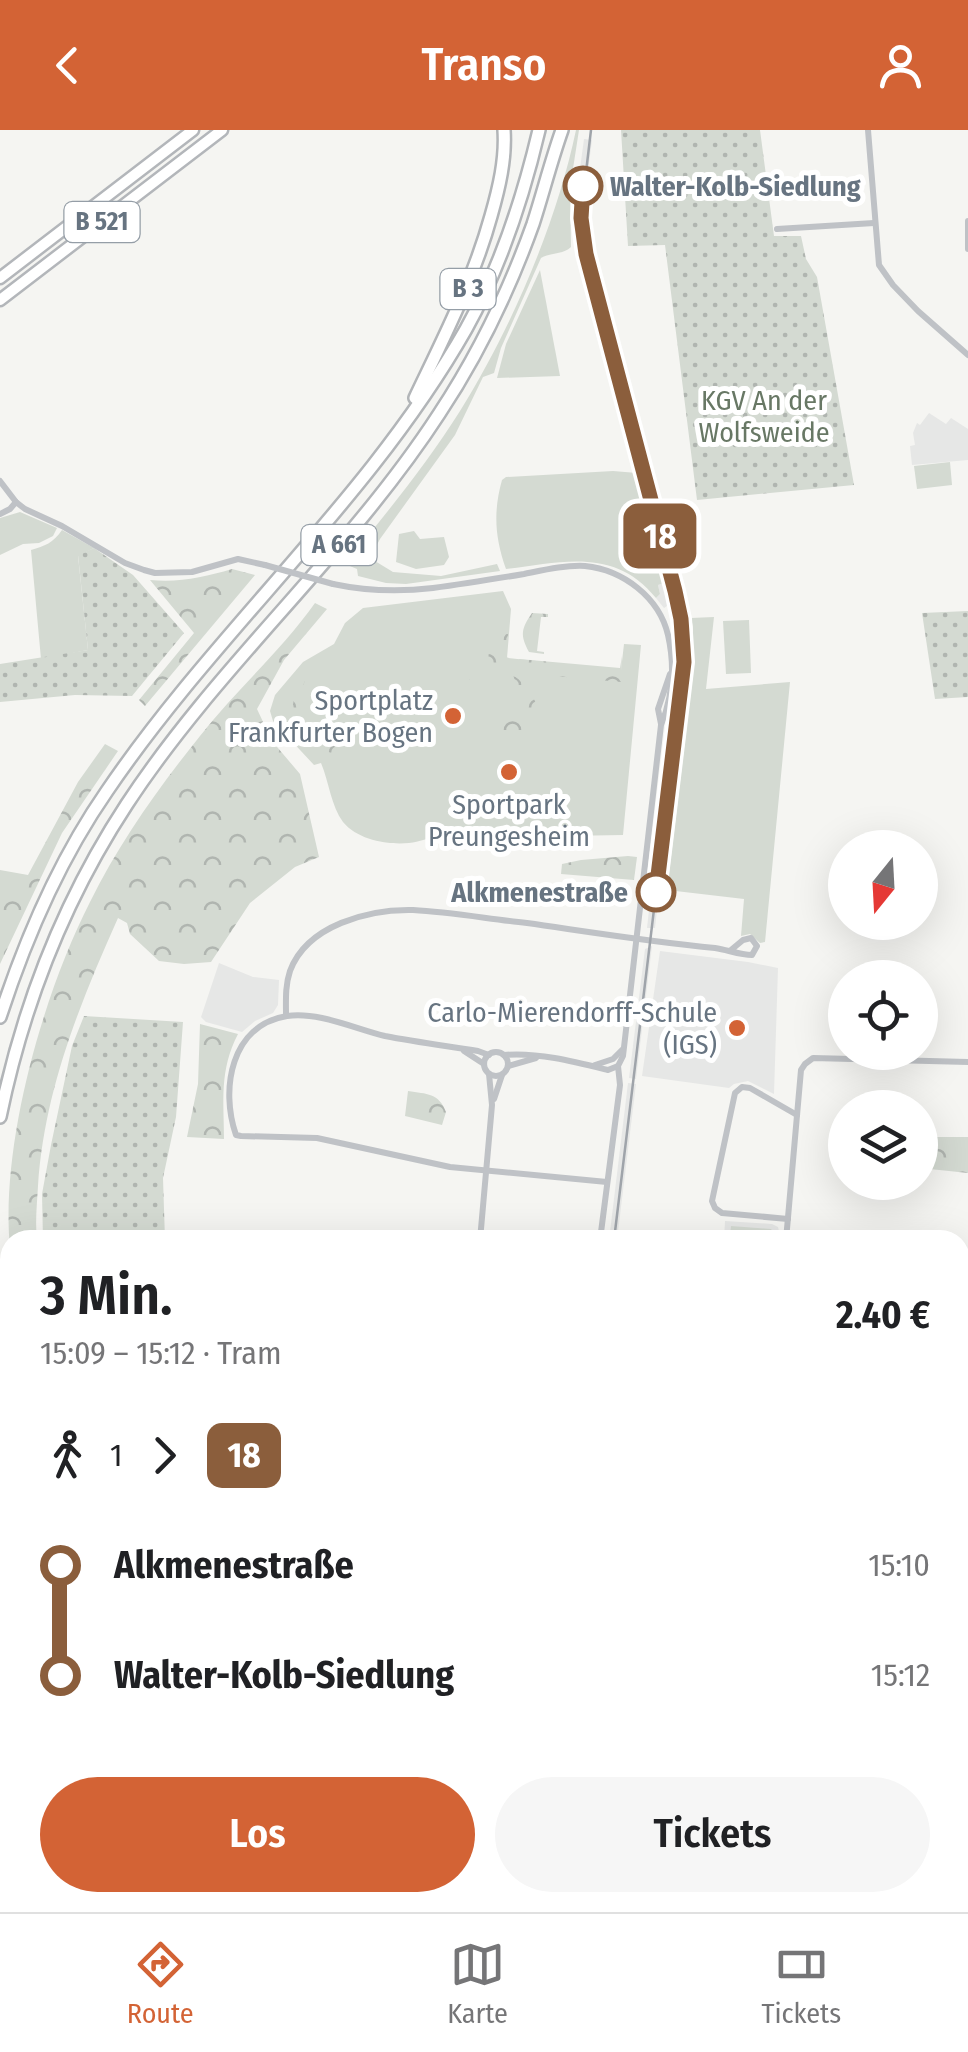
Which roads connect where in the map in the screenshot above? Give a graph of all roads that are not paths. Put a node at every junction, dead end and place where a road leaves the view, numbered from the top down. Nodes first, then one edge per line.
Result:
1 (193, 130) edge
2 (222, 130) edge
3 (504, 130) edge
4 (538, 130) edge
5 (559, 130) edge
6 (868, 130) edge
7 (968, 221) edge
8 (874, 223) junction
9 (776, 229) dead end
10 (968, 249) edge
11 (0, 278) edge
12 (0, 300) edge
13 (968, 355) edge
14 (401, 429) junction
15 (0, 480) edge
16 (16, 502) junction
17 (0, 514) edge
18 (636, 940) junction
19 (730, 950) dead end
20 (0, 1016) edge
21 (286, 1016) junction
22 (458, 1048) junction
23 (623, 1049) junction
24 (488, 1055) junction
25 (504, 1055) junction
26 (541, 1057) junction
27 (968, 1062) edge
28 (484, 1064) junction
29 (594, 1065) junction
30 (508, 1066) junction
31 (618, 1066) junction
32 (489, 1074) junction
33 (502, 1075) junction
34 (492, 1104) junction
35 (797, 1115) junction
36 (0, 1118) edge
37 (486, 1170) junction
38 (607, 1182) junction
39 (788, 1219) junction
40 (481, 1230) edge
41 (601, 1230) edge
42 (787, 1230) edge

1 - 11 main road, B 521
2 - 12 main road, B 521
3 - 14 highway, B 3
4 - 14 highway, A 661
5 - 36 highway, A 661
6 - 8 street
7 - 10 street
8 - 9 street
8 - 13 street
14 - 20 highway, A 661
15 - 16 street
16 - 17 street
16 - 18 street, bridge
18 - 19 street
18 - 21 street
18 - 23 street
21 - 22 street
21 - 37 street
22 - 24 street
22 - 28 street
23 - 29 street
23 - 31 street
24 - 25 street
24 - 28 street
25 - 26 street
25 - 30 street
26 - 29 street
26 - 30 street
27 - 35 street
28 - 32 street
29 - 31 street
30 - 33 street
31 - 38 street
32 - 33 street
32 - 34 street
33 - 34 street
34 - 37 street
35 - 39 street
35 - 39 street
37 - 38 street
37 - 40 street
38 - 41 street
39 - 42 street

